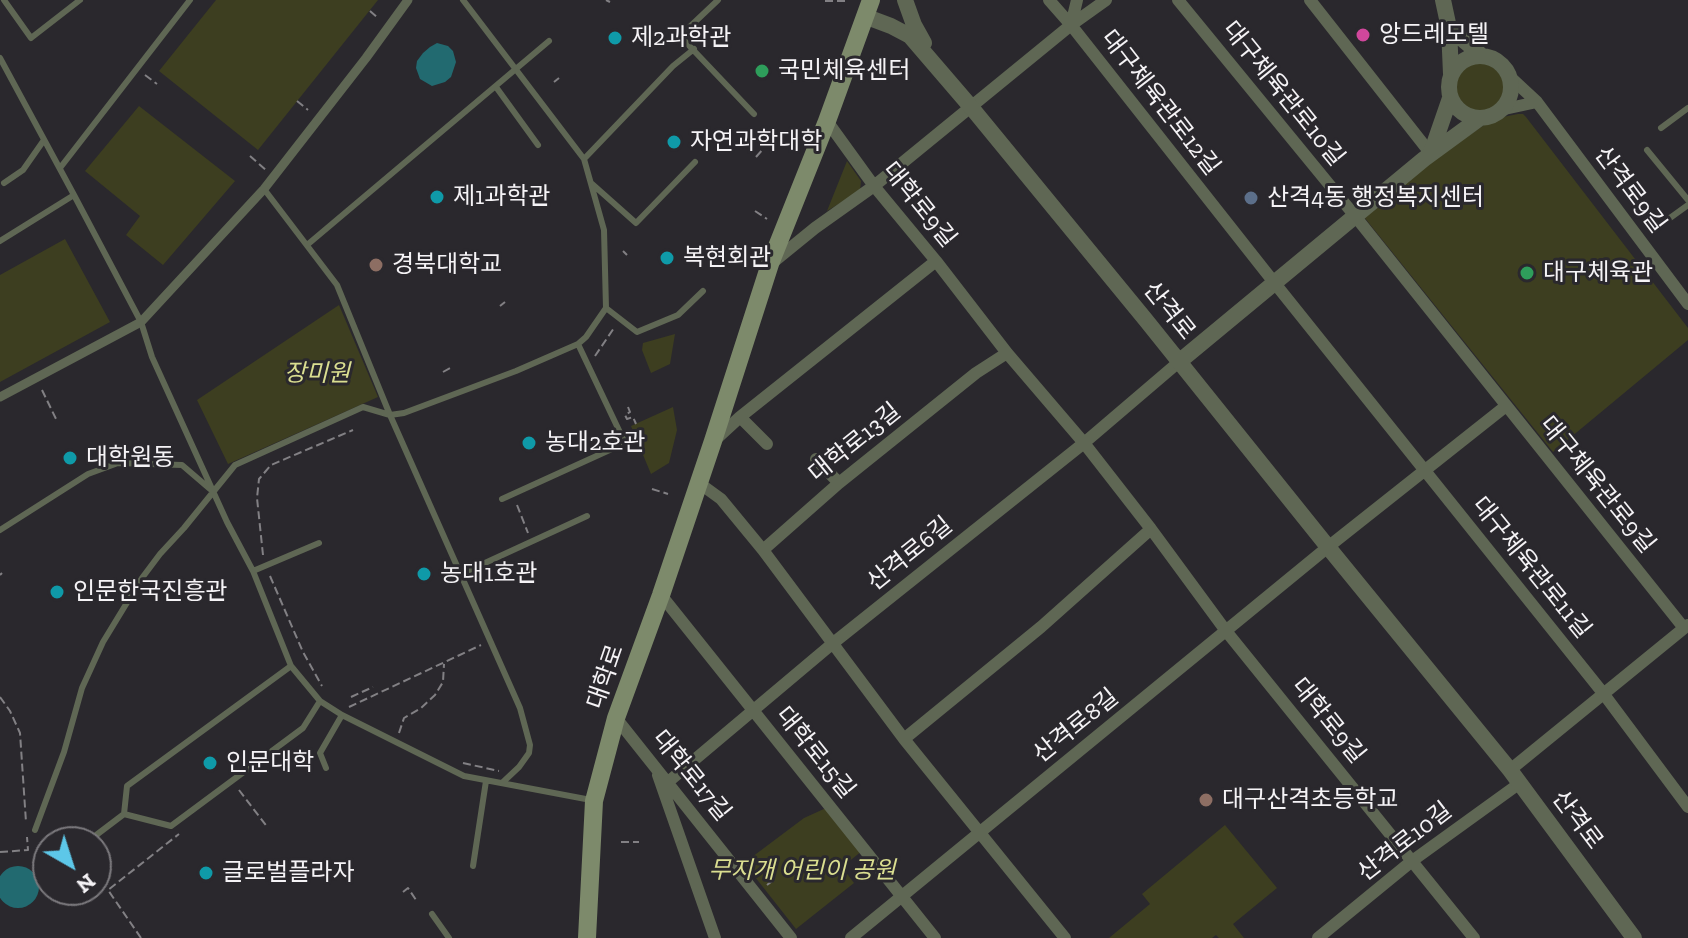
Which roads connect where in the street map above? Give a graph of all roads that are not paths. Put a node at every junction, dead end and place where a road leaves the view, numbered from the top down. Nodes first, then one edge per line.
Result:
1 (4, 0) edge
2 (80, 0) edge
3 (190, 0) edge
4 (408, 0) edge
5 (463, 0) edge
6 (718, 0) edge
7 (905, 0) edge
8 (1049, 0) edge
9 (1077, 0) edge
10 (1106, 0) edge
11 (1178, 0) edge
12 (1310, 0) edge
13 (1443, 0) edge
14 (869, 8) edge
15 (1071, 25) junction
16 (1449, 28) junction
17 (549, 41) dead end
18 (694, 49) junction
19 (1481, 55) junction
20 (0, 58) edge
21 (938, 68) junction
22 (515, 70) junction
23 (1451, 74) junction
24 (1509, 76) junction
25 (496, 87) junction
26 (1450, 98) junction
27 (1537, 102) junction
28 (971, 107) junction
29 (1688, 108) edge
30 (1500, 110) junction
31 (754, 114) dead end
32 (1480, 118) junction
33 (827, 121) junction
34 (1661, 128) dead end
35 (44, 140) junction
36 (538, 145) dead end
37 (1647, 150) dead end
38 (1427, 156) junction
39 (584, 159) junction
40 (695, 162) dead end
41 (60, 168) junction
42 (4, 183) dead end
43 (591, 183) junction
44 (874, 186) junction
45 (264, 189) junction
46 (74, 195) junction
47 (1688, 203) edge
48 (1355, 216) junction
49 (1663, 223) dead end
50 (0, 241) edge
51 (307, 245) junction
52 (936, 261) junction
53 (770, 264) junction
54 (1274, 283) junction
55 (703, 291) dead end
56 (1688, 304) edge
57 (606, 308) junction
58 (141, 322) junction
59 (578, 344) junction
60 (1007, 353) junction
61 (1180, 361) junction
62 (0, 397) edge
63 (1506, 406) junction
64 (390, 415) junction
65 (740, 417) junction
66 (713, 441) junction
67 (1084, 443) junction
68 (767, 444) dead end
69 (816, 459) dead end
70 (1425, 470) junction
71 (699, 483) junction
72 (839, 483) junction
73 (213, 491) junction
74 (502, 499) dead end
75 (587, 516) dead end
76 (1151, 529) junction
77 (0, 530) edge
78 (319, 543) dead end
79 (1328, 547) junction
80 (763, 550) junction
81 (253, 571) junction
82 (461, 574) junction
83 (661, 595) junction
84 (1686, 627) edge
85 (1226, 631) junction
86 (832, 644) junction
87 (291, 666) junction
88 (1603, 693) junction
89 (320, 701) junction
90 (754, 712) junction
91 (342, 715) junction
92 (616, 718) junction
93 (904, 739) junction
94 (655, 766) junction
95 (326, 768) dead end
96 (1515, 776) junction
97 (486, 781) junction
98 (668, 782) junction
99 (502, 783) junction
100 (594, 801) junction
101 (1687, 804) edge
102 (124, 814) junction
103 (36, 826) edge
104 (108, 826) edge
105 (980, 833) junction
106 (1412, 861) junction
107 (473, 866) dead end
108 (902, 897) junction
109 (432, 914) dead end
110 (449, 938) edge
111 (587, 938) edge
112 (715, 938) edge
113 (791, 938) edge
114 (851, 938) edge
115 (935, 938) edge
116 (1065, 938) edge
117 (1318, 938) edge
118 (1474, 938) edge
119 (1634, 938) edge

1 - 2 lane
3 - 41 lane
4 - 45 street
5 - 22 lane
6 - 18 lane
7 - 21 street
8 - 15 street, 대구체육관로12길
9 - 15 street
10 - 15 street
11 - 48 street, 대구체육관로10길
12 - 38 street
13 - 16 street
14 - 21 street, 산격로
14 - 33 main road, 대학로
15 - 28 street
15 - 54 street, 대구체육관로12길
16 - 19 street
16 - 23 street
17 - 22 lane
18 - 31 lane
18 - 39 lane
19 - 23 street
19 - 24 street
20 - 35 lane
21 - 28 street, 산격로
22 - 25 lane
22 - 39 lane
23 - 26 street
24 - 27 street, 산격로9길
24 - 30 street
25 - 36 lane
25 - 51 lane
26 - 32 street
26 - 38 street
27 - 30 street
27 - 56 street, 산격로9길
28 - 44 street
28 - 61 street, 산격로
29 - 34 lane
30 - 32 street
32 - 38 street
33 - 44 street, 대학로9길
33 - 53 main road, 대학로
35 - 41 lane
35 - 42 lane
37 - 47 lane
38 - 48 street
39 - 43 lane
40 - 43 lane
41 - 46 lane
43 - 57 lane
44 - 52 street, 대학로9길
44 - 53 street
45 - 51 lane
45 - 58 street
46 - 50 lane
46 - 58 lane
47 - 49 lane
48 - 54 street
48 - 63 street, 대구체육관로9길
51 - 64 lane
52 - 60 street, 대학로9길
52 - 65 street, 대학로
53 - 66 main road, 대학로
54 - 61 street
54 - 70 street, 대구체육관로11길
55 - 57 lane
57 - 59 lane
58 - 62 street
58 - 73 lane
59 - 64 lane
59 - 74 lane
60 - 67 street, 대학로9길
60 - 72 street, 대학로13길
61 - 67 street, 산격로6길
61 - 79 street, 산격로
63 - 70 street, 대구체육관로9길
63 - 84 street, 대구체육관로9길
64 - 73 lane
64 - 82 lane
65 - 66 street, 대학로
65 - 68 street
66 - 71 main road, 대학로
67 - 76 street, 대학로9길
67 - 86 street, 산격로6길
69 - 72 street
70 - 79 street
70 - 88 street, 대구체육관로11길
71 - 80 street
71 - 83 main road, 대학로
72 - 80 street, 대학로13길
73 - 77 lane
73 - 81 lane
73 - 103 lane
75 - 82 lane
76 - 85 street, 대학로9길
76 - 93 street
78 - 81 lane
79 - 85 street, 산격로8길
79 - 96 street, 산격로
80 - 86 street
81 - 87 lane
82 - 99 lane
83 - 90 street, 대학로15길
83 - 92 main road, 대학로
84 - 88 street
85 - 105 street, 산격로8길
85 - 106 street, 대학로9길
86 - 90 street, 산격로6길
86 - 93 street
87 - 89 lane
87 - 102 lane
88 - 96 street
88 - 101 street, 대구체육관로11길
89 - 91 lane
89 - 102 lane
90 - 98 street, 산격로6길
90 - 108 street, 대학로15길
91 - 95 lane
91 - 97 lane
92 - 94 street, 대학로17길
92 - 100 main road, 대학로
93 - 105 street
94 - 98 street, 대학로17길
94 - 112 street
96 - 106 street, 산격로10길
96 - 119 street, 산격로
97 - 99 lane
97 - 107 lane
98 - 113 street, 대학로17길
99 - 100 lane
100 - 111 main road, 대학로
102 - 104 lane
105 - 108 street, 산격로8길
105 - 116 street
106 - 117 street, 산격로10길
106 - 118 street, 대학로9길
108 - 114 street, 산격로8길
108 - 115 street, 대학로15길
109 - 110 lane

